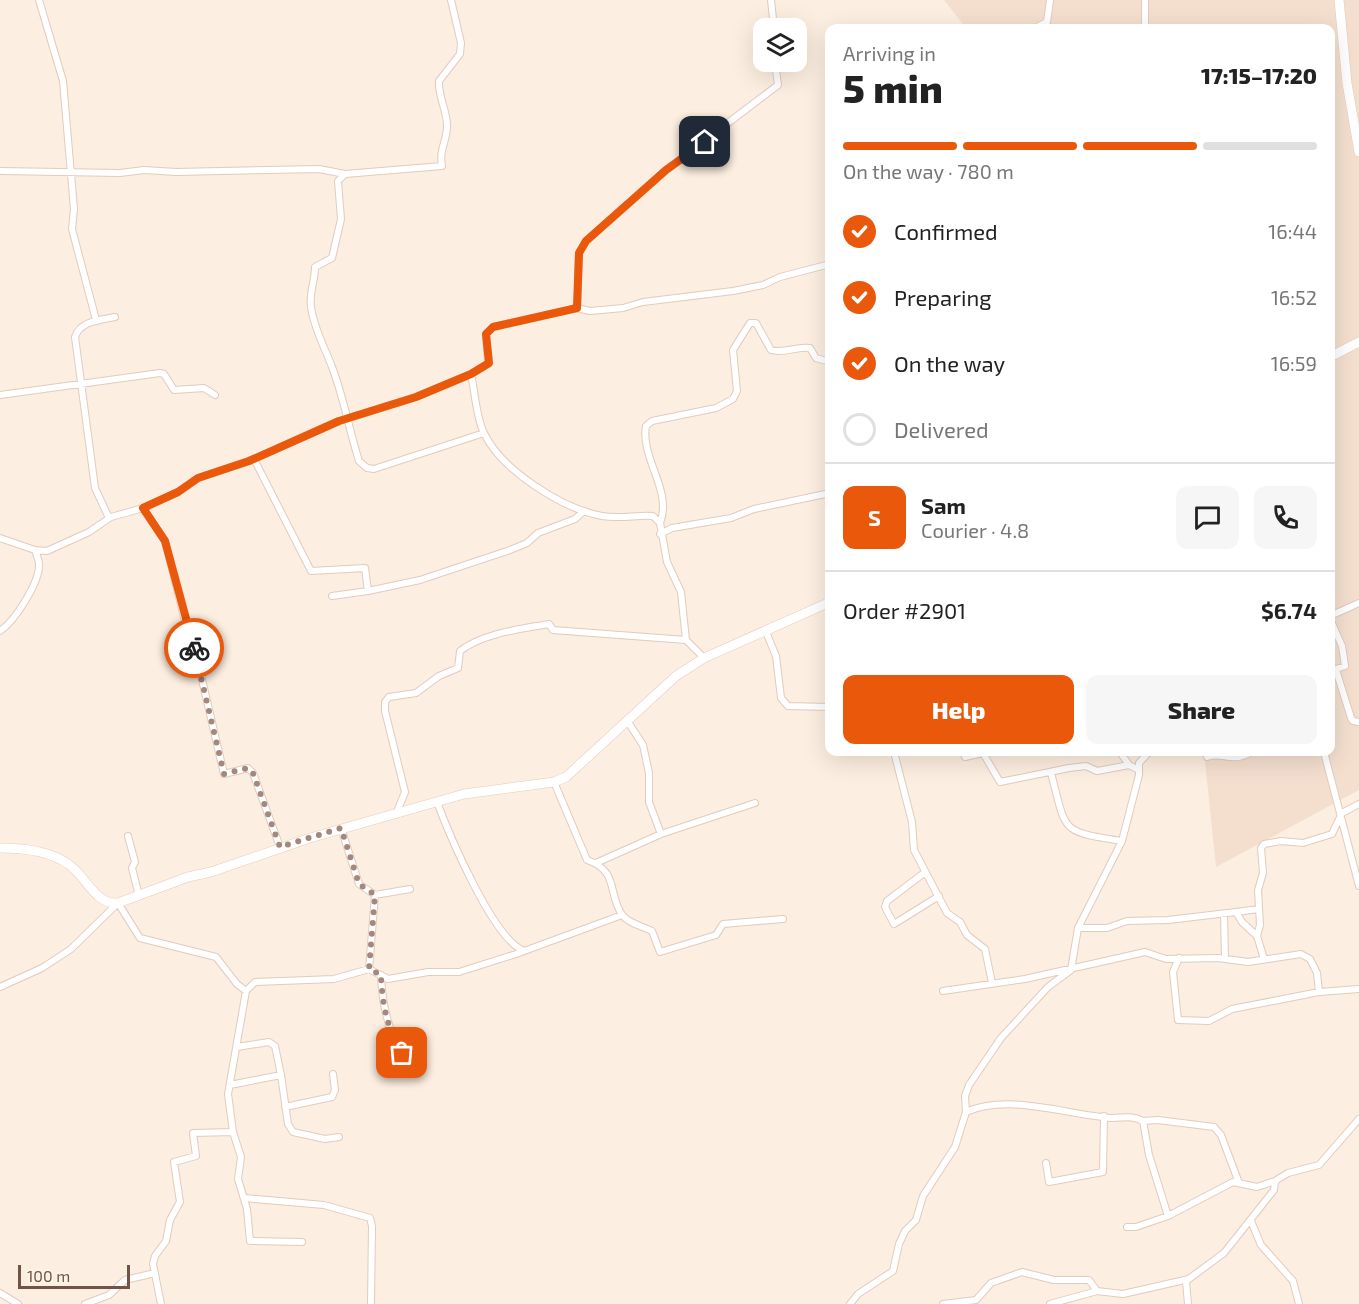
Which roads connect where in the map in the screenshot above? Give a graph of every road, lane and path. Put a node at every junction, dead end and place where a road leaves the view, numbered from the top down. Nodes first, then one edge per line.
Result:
1 (39, 0) edge
2 (451, 0) edge
3 (771, 0) edge
4 (1050, 0) edge
5 (1145, 0) edge
6 (1339, 0) edge
7 (773, 18) edge
8 (1043, 24) edge
9 (1145, 24) edge
10 (776, 72) edge
11 (1359, 152) edge
12 (0, 171) edge
13 (69, 172) junction
14 (345, 174) junction
15 (825, 265) edge
16 (577, 308) junction
17 (115, 317) dead end
18 (96, 320) junction
19 (1359, 342) edge
20 (1335, 354) edge
21 (825, 361) edge
22 (471, 374) junction
23 (79, 385) junction
24 (215, 394) dead end
25 (0, 395) edge
26 (348, 419) junction
27 (484, 433) junction
28 (254, 459) junction
29 (825, 494) edge
30 (143, 508) junction
31 (584, 511) junction
32 (109, 518) junction
33 (660, 523) junction
34 (660, 534) junction
35 (0, 538) edge
36 (35, 550) junction
37 (368, 591) junction
38 (332, 596) dead end
39 (1359, 603) edge
40 (825, 604) edge
41 (1335, 615) edge
42 (1335, 629) edge
43 (0, 631) edge
44 (766, 632) junction
45 (686, 640) junction
46 (704, 658) junction
47 (1335, 670) edge
48 (1335, 676) edge
49 (825, 707) edge
50 (628, 722) junction
51 (1359, 722) edge
52 (895, 756) edge
53 (985, 756) edge
54 (1123, 756) edge
55 (1145, 756) edge
56 (1220, 756) edge
57 (1242, 756) edge
58 (1325, 756) edge
59 (1129, 765) junction
60 (1138, 770) junction
61 (1051, 773) junction
62 (554, 782) junction
63 (437, 802) junction
64 (755, 803) dead end
65 (1359, 804) edge
66 (1342, 813) junction
67 (396, 814) junction
68 (341, 828) junction
69 (661, 834) junction
70 (128, 837) dead end
71 (1122, 842) junction
72 (280, 847) junction
73 (0, 848) edge
74 (596, 863) junction
75 (924, 873) junction
76 (1359, 886) edge
77 (410, 889) dead end
78 (375, 895) junction
79 (139, 896) junction
80 (939, 896) junction
81 (118, 903) junction
82 (1259, 909) junction
83 (1236, 912) junction
84 (1224, 914) junction
85 (622, 915) junction
86 (783, 919) dead end
87 (1078, 927) junction
88 (1257, 936) junction
89 (524, 951) junction
90 (1179, 958) junction
91 (1225, 959) junction
92 (1264, 959) junction
93 (369, 969) junction
94 (1071, 970) junction
95 (381, 975) junction
96 (992, 983) junction
97 (0, 987) edge
98 (1359, 989) edge
99 (246, 991) junction
100 (943, 991) dead end
101 (1318, 992) junction
102 (237, 1047) junction
103 (402, 1053) dead end
104 (333, 1074) dead end
105 (280, 1075) junction
106 (230, 1084) junction
107 (285, 1107) junction
108 (966, 1112) junction
109 (1104, 1116) junction
110 (1359, 1119) edge
111 (1143, 1121) junction
112 (233, 1132) junction
113 (339, 1137) dead end
114 (1046, 1163) dead end
115 (1275, 1181) junction
116 (1239, 1183) junction
117 (244, 1198) junction
118 (1168, 1216) junction
119 (1251, 1221) junction
120 (1127, 1227) dead end
121 (302, 1242) dead end
122 (155, 1272) junction
123 (1189, 1279) junction
124 (1096, 1291) junction
125 (0, 1293) edge
126 (18, 1304) edge
127 (85, 1304) edge
128 (161, 1304) edge
129 (371, 1304) edge
130 (850, 1304) edge
131 (943, 1304) edge
132 (1050, 1304) edge
133 (1188, 1304) edge
134 (1299, 1304) edge

1 - 13 street
2 - 14 street
3 - 7 street
4 - 8 street
5 - 9 street
6 - 11 street
10 - 16 street
12 - 13 street
13 - 14 street
13 - 18 street
14 - 26 street
15 - 16 street
16 - 22 street
17 - 18 street
18 - 23 street
19 - 20 street
21 - 33 street
22 - 26 street
22 - 27 street
23 - 24 street
23 - 25 street
23 - 32 street
26 - 27 street
26 - 28 street
27 - 31 street
28 - 30 street
28 - 37 street
29 - 34 street
30 - 32 street
30 - 72 street
31 - 33 street
31 - 37 street
32 - 36 street
33 - 34 street
34 - 45 street
35 - 36 street
36 - 43 street
37 - 38 street
39 - 41 street
40 - 44 street
42 - 47 street
44 - 46 street
44 - 49 street
45 - 46 street
45 - 67 street
46 - 50 street
48 - 51 street
50 - 62 street
50 - 69 street
52 - 75 street
53 - 61 street
54 - 59 street
55 - 60 street
56 - 57 street
58 - 66 street
59 - 60 street
59 - 61 street
60 - 71 street
61 - 71 street
62 - 63 street
62 - 74 street
63 - 67 street
63 - 89 street
64 - 69 street
65 - 66 street
66 - 76 street
66 - 82 street
67 - 68 street
68 - 72 street
68 - 78 street
69 - 74 street
70 - 79 street
71 - 87 street
72 - 79 street
73 - 81 street
74 - 85 street
75 - 80 street
75 - 80 street
77 - 78 street
78 - 93 street
79 - 81 street
80 - 96 street
81 - 97 street
81 - 99 street
82 - 83 street
82 - 88 street
83 - 84 street
83 - 88 street
84 - 87 street
84 - 91 street
85 - 86 street
85 - 89 street
87 - 94 street
88 - 92 street
89 - 95 street
90 - 91 street
90 - 94 street
90 - 101 street
91 - 92 street
92 - 101 street
93 - 95 street
93 - 99 street
94 - 96 street
94 - 108 street
95 - 103 street
96 - 100 street
98 - 101 street
99 - 102 street
102 - 105 street
102 - 106 street
104 - 107 street
105 - 106 street
105 - 107 street
106 - 112 street
107 - 113 street
108 - 109 street
108 - 130 street
109 - 111 street
109 - 114 street
110 - 115 street
111 - 116 street
111 - 118 street
112 - 117 street
112 - 122 street
115 - 116 street
115 - 119 street
116 - 118 street
117 - 121 street
117 - 129 street
118 - 120 street
119 - 123 street
119 - 134 street
122 - 127 street
122 - 128 street
123 - 124 street
123 - 133 street
124 - 131 street
124 - 132 street
125 - 126 street

